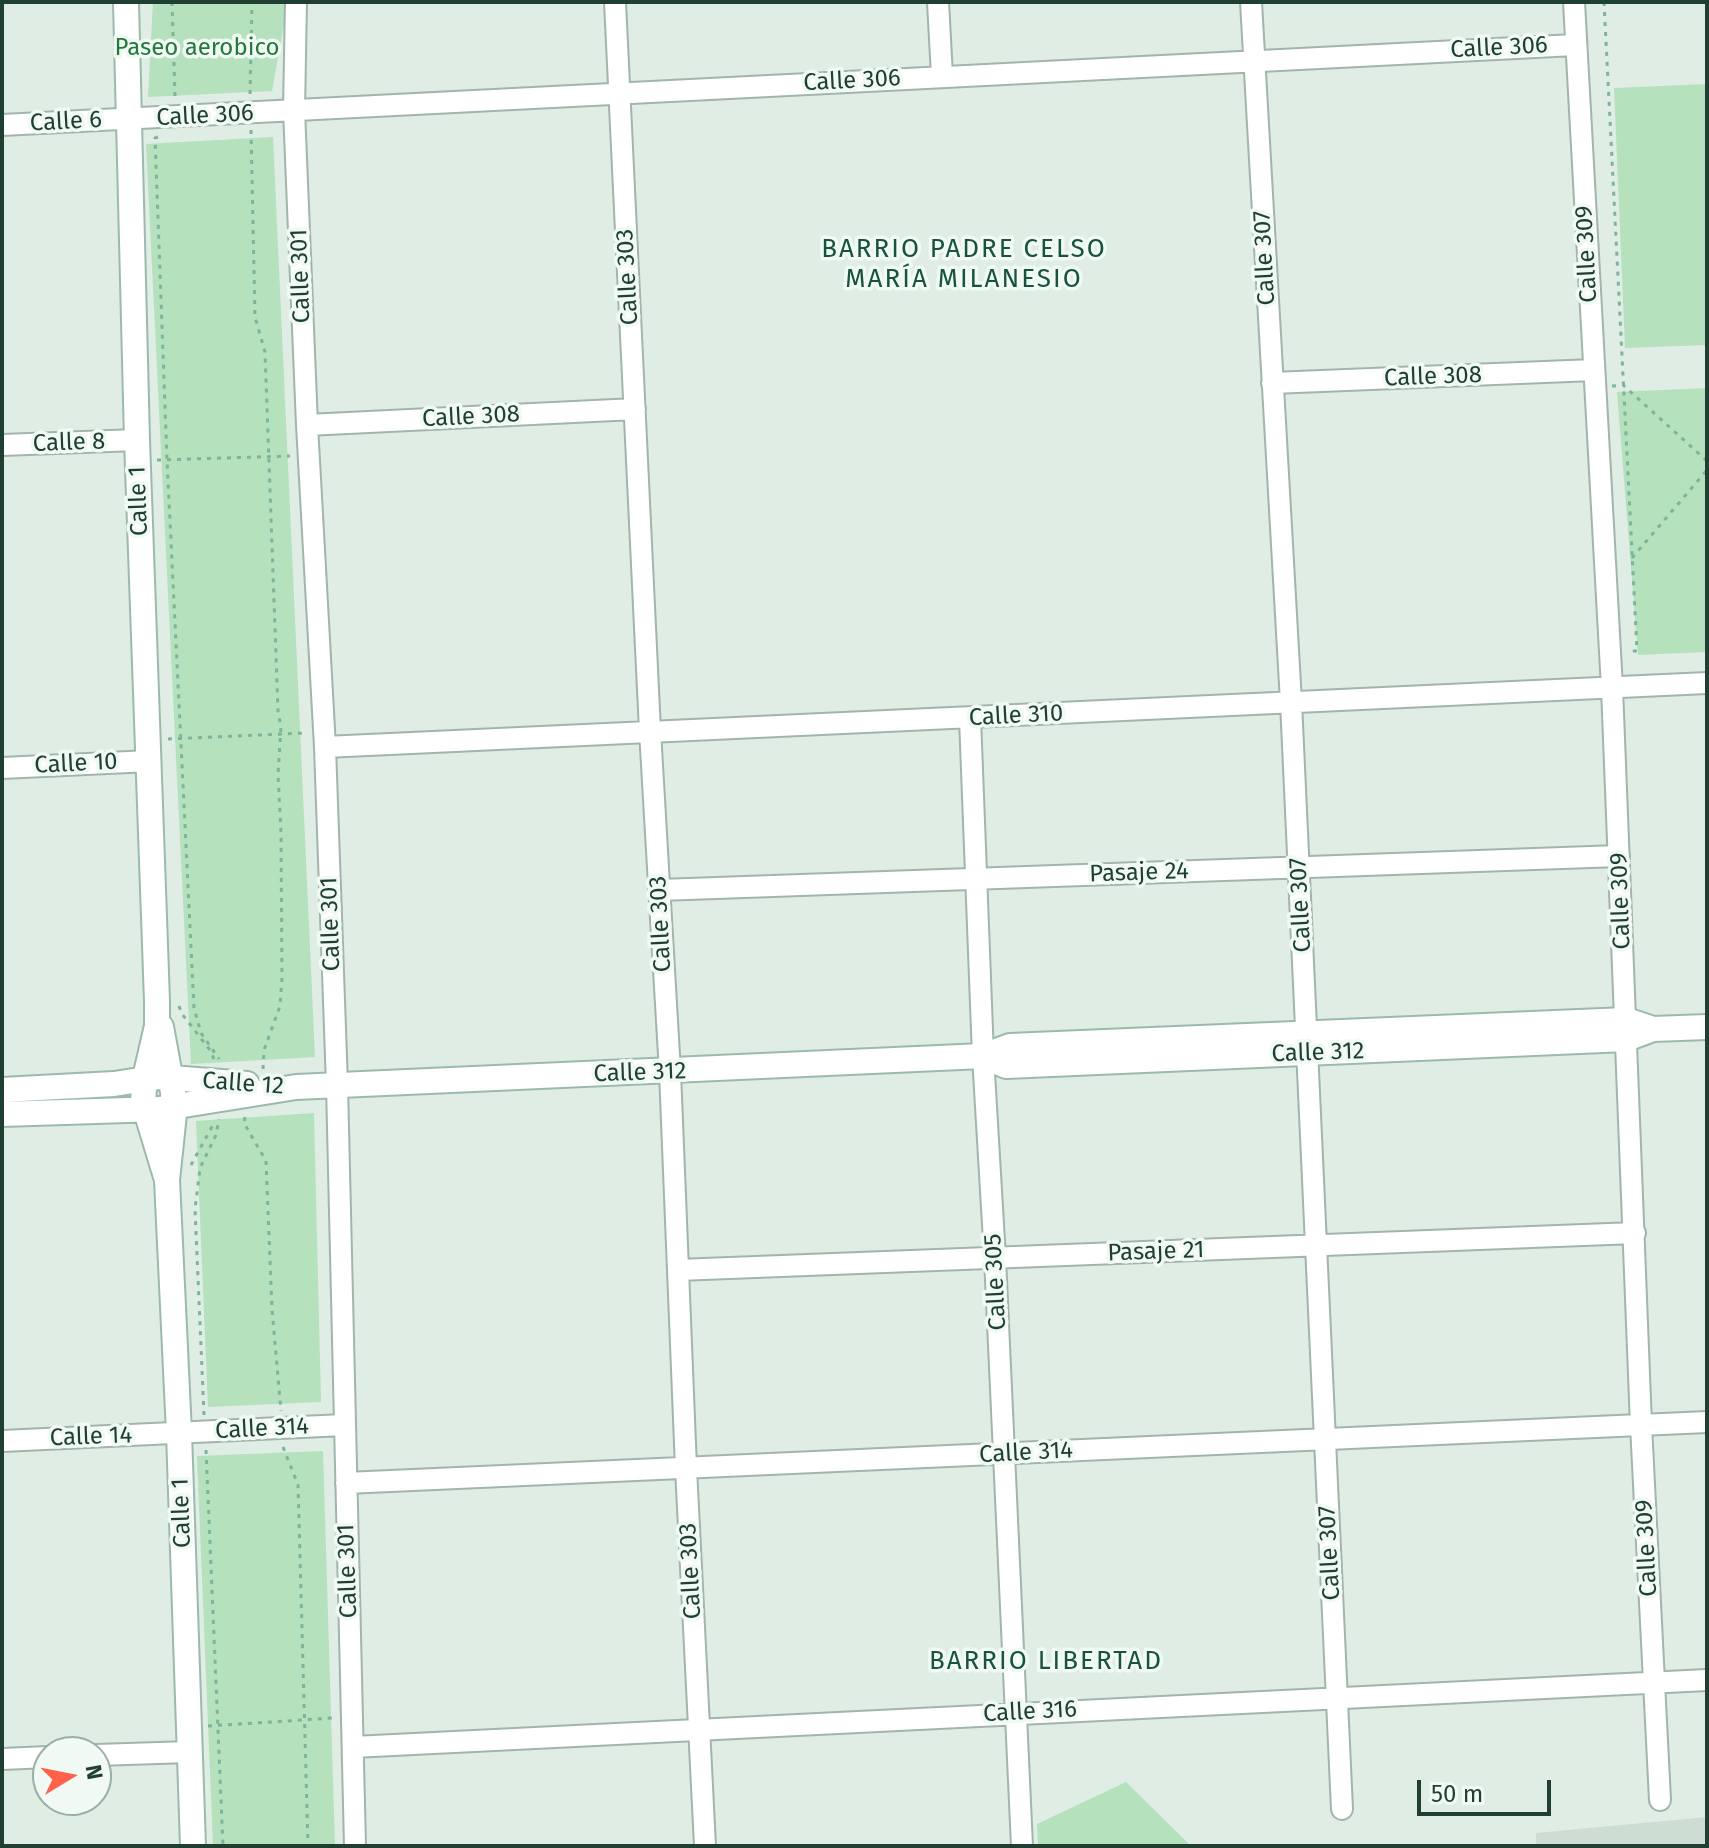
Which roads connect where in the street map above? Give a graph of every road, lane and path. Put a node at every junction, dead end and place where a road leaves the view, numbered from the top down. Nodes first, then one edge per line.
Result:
1 (126, 2) edge
2 (172, 2) edge
3 (252, 2) edge
4 (296, 2) edge
5 (615, 2) edge
6 (938, 2) edge
7 (1251, 2) edge
8 (1574, 2) edge
9 (1604, 2) edge
10 (1575, 45) junction
11 (1253, 61) junction
12 (942, 76) junction
13 (620, 92) junction
14 (294, 110) junction
15 (251, 113) junction
16 (172, 118) junction
17 (129, 119) junction
18 (2, 125) edge
19 (1595, 378) junction
20 (1272, 383) junction
21 (1623, 385) junction
22 (635, 409) junction
23 (307, 425) junction
24 (2, 445) edge
25 (137, 451) junction
26 (309, 455) junction
27 (270, 456) junction
28 (167, 460) junction
29 (1707, 461) edge
30 (1707, 470) edge
31 (1632, 558) junction
32 (1610, 652) junction
33 (1707, 683) edge
34 (1612, 688) junction
35 (1291, 702) junction
36 (970, 718) junction
37 (650, 731) junction
38 (281, 734) junction
39 (181, 738) junction
40 (325, 740) junction
41 (150, 750) junction
42 (2, 768) edge
43 (1619, 856) junction
44 (1299, 867) junction
45 (977, 880) junction
46 (660, 890) junction
47 (157, 1001) junction
48 (1707, 1027) edge
49 (1626, 1030) junction
50 (1308, 1043) junction
51 (983, 1056) junction
52 (670, 1072) junction
53 (145, 1078) junction
54 (171, 1078) junction
55 (337, 1085) junction
56 (296, 1087) joint
57 (256, 1089) junction
58 (2, 1090) edge
59 (220, 1090) junction
60 (174, 1106) junction
61 (145, 1109) junction
62 (2, 1114) edge
63 (167, 1180) junction
64 (1635, 1233) junction
65 (1316, 1245) junction
66 (995, 1258) junction
67 (678, 1270) junction
68 (1707, 1422) edge
69 (344, 1425) junction
70 (1641, 1425) junction
71 (282, 1428) junction
72 (205, 1432) junction
73 (179, 1433) junction
74 (1325, 1439) junction
75 (2, 1441) edge
76 (1003, 1454) junction
77 (686, 1468) junction
78 (346, 1483) junction
79 (1707, 1680) edge
80 (1653, 1681) junction
81 (1337, 1697) junction
82 (1016, 1713) junction
83 (353, 1717) junction
84 (304, 1720) junction
85 (218, 1725) junction
86 (700, 1729) junction
87 (189, 1739) junction
88 (353, 1747) junction
89 (112, 1752) edge
90 (32, 1758) edge
91 (2, 1759) edge
92 (1660, 1800) dead end
93 (1342, 1809) dead end
94 (193, 1846) edge
95 (223, 1846) edge
96 (308, 1846) edge
97 (355, 1846) edge
98 (705, 1846) edge
99 (1022, 1846) edge

1 - 17 street, Calle 1
2 - 16 path
3 - 15 path
4 - 14 street, Calle 301
5 - 13 street, Calle 303
6 - 12 street
7 - 11 street, Calle 307
8 - 10 street, Calle 309
9 - 21 path
10 - 11 street, Calle 306
10 - 19 street, Calle 309
11 - 12 street, Calle 306
11 - 20 street, Calle 307
12 - 13 street, Calle 306
13 - 14 street, Calle 306
13 - 22 street, Calle 303
14 - 15 street, Calle 306
14 - 23 street, Calle 301
15 - 16 street, Calle 306
15 - 27 path
16 - 17 street, Calle 306
16 - 28 path
17 - 18 street, Calle 6
17 - 25 street, Calle 1
19 - 20 street, Calle 308
19 - 21 path
19 - 32 street, Calle 309
20 - 35 street, Calle 307
21 - 29 path
21 - 31 path
22 - 23 street, Calle 308
22 - 37 street, Calle 303
23 - 26 street, Calle 301
24 - 25 street, Calle 8
25 - 28 path
25 - 41 street, Calle 1
26 - 27 path
26 - 40 street, Calle 301
27 - 28 path
27 - 38 path
28 - 39 path
30 - 31 path
31 - 32 path
32 - 34 street, Calle 309
33 - 34 street, Calle 310
34 - 35 street, Calle 310
34 - 43 street, Calle 309
35 - 36 street, Calle 310
35 - 44 street, Calle 307
36 - 37 street, Calle 310
36 - 45 street, Calle 305
37 - 40 street, Calle 310
37 - 46 street, Calle 303
38 - 39 path
38 - 40 path
38 - 57 path
39 - 41 path
39 - 59 path
40 - 55 street, Calle 301
41 - 42 street, Calle 10
41 - 47 street, Calle 1
43 - 44 street, Pasaje 24
43 - 49 street, Calle 309
44 - 45 street, Pasaje 24
44 - 50 street, Calle 307
45 - 46 street, Pasaje 24
45 - 51 street, Calle 305
46 - 52 street, Calle 303
47 - 53 street, Calle 1
47 - 54 street, Calle 1
48 - 49 street, Calle 312
49 - 50 street, Calle 312
49 - 64 street, Calle 309
50 - 51 street, Calle 312
50 - 65 street, Calle 307
51 - 52 street, Calle 312
51 - 66 street, Calle 305
52 - 55 street, Calle 312
52 - 67 street, Calle 303
53 - 54 street, Calle 12
53 - 58 street, Calle 12
53 - 61 street, Calle 1
54 - 59 street, Calle 12
54 - 60 street, Calle 1
55 - 56 street, Calle 312
55 - 69 street, Calle 301
56 - 57 street, Calle 12
57 - 59 street, Calle 12
57 - 71 path
59 - 60 street, Calle 12
59 - 72 path
60 - 61 street, Calle 12
60 - 63 street, Calle 1
61 - 62 street, Calle 12
61 - 63 street, Calle 1
63 - 73 street, Calle 1
64 - 65 street, Pasaje 21
64 - 70 street, Calle 309
65 - 66 street, Pasaje 21
65 - 74 street, Calle 307
66 - 67 street, Pasaje 21
66 - 76 street, Calle 305
67 - 77 street, Calle 303
68 - 70 street, Calle 314
69 - 71 street, Calle 314
69 - 78 street, Calle 301
70 - 74 street, Calle 314
70 - 80 street, Calle 309
71 - 72 street, Calle 314
71 - 84 path
72 - 73 street, Calle 314
72 - 85 path
73 - 75 street, Calle 14
73 - 87 street, Calle 1
74 - 76 street, Calle 314
74 - 81 street, Calle 307
76 - 77 street, Calle 314
76 - 82 street, Calle 305
77 - 78 street, Calle 314
77 - 86 street, Calle 303
78 - 83 street, Calle 301
79 - 80 street, Calle 316
80 - 81 street, Calle 316
80 - 92 street, Calle 309
81 - 82 street, Calle 316
81 - 93 street, Calle 307
82 - 86 street, Calle 316
82 - 99 street, Calle 305
83 - 84 path
83 - 88 street, Calle 301
84 - 85 path
84 - 96 path
85 - 87 path
85 - 95 path
86 - 88 street, Calle 316
86 - 98 street, Calle 303
87 - 89 street
87 - 94 street, Calle 1
88 - 97 street, Calle 301
90 - 91 street

